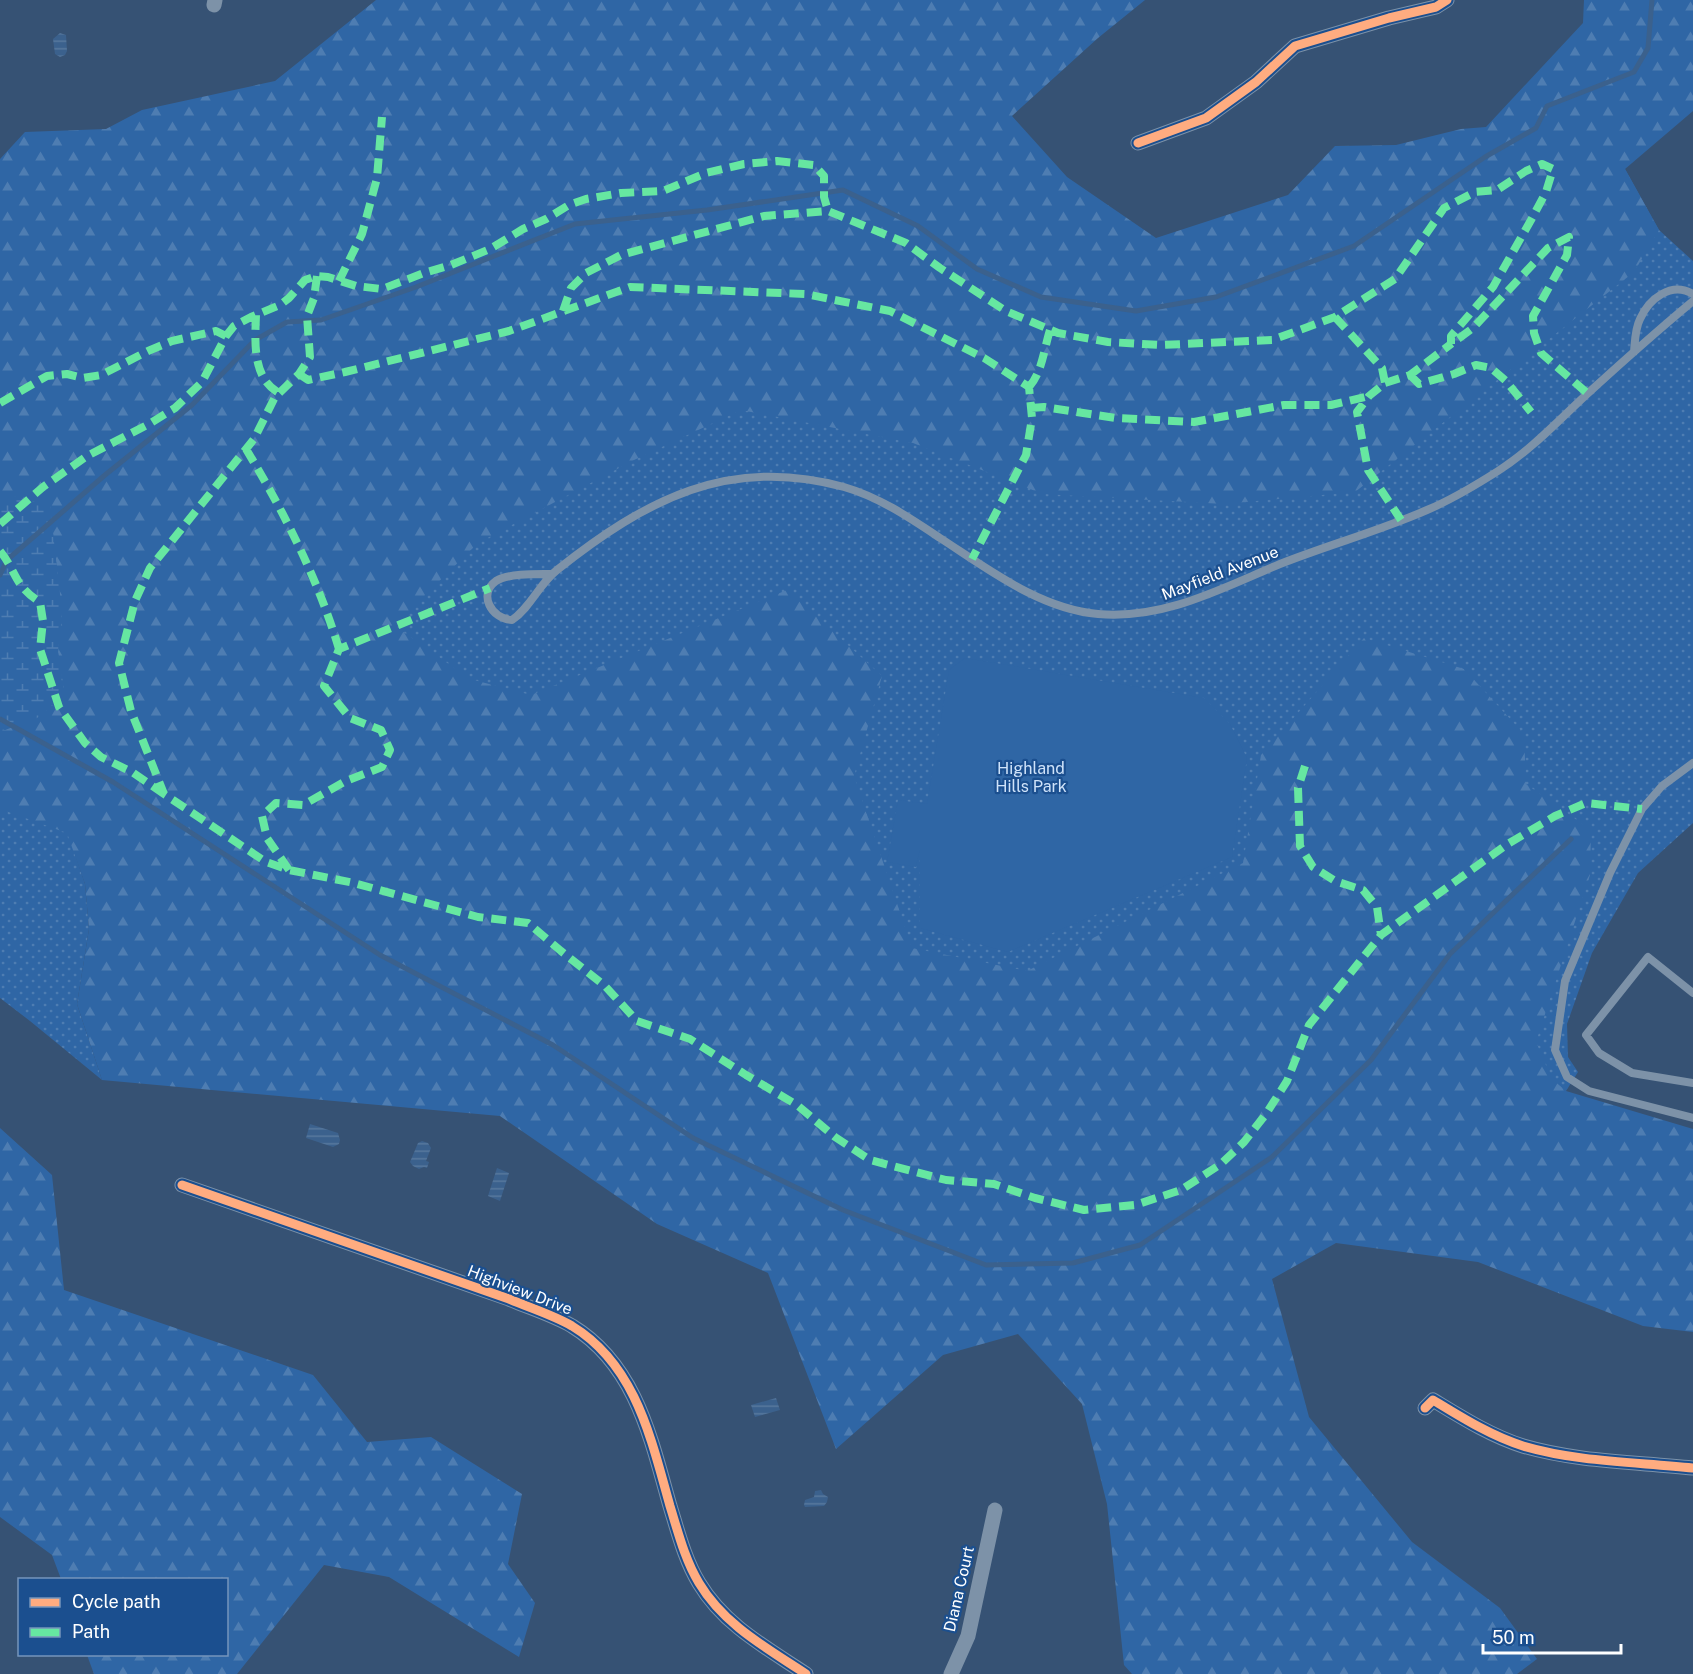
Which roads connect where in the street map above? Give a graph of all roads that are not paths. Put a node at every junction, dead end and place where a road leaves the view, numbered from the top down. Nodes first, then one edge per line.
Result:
1 (1447, 0) edge
2 (1138, 143) dead end
3 (1693, 294) edge
4 (1693, 301) edge
5 (1634, 352) junction
6 (552, 574) junction
7 (1693, 763) edge
8 (1693, 993) edge
9 (1693, 1083) edge
10 (1693, 1118) edge
11 (182, 1185) dead end
12 (1425, 1408) dead end
13 (1693, 1468) edge
14 (995, 1509) dead end
15 (806, 1674) edge
16 (951, 1674) edge

1 - 2 street
3 - 5 lane
4 - 5 lane, Mayfield Avenue
5 - 6 lane, Mayfield Avenue
6 - 6 lane, Mayfield Avenue
7 - 10 lane
8 - 9 lane
11 - 15 street, Highview Drive
12 - 13 street
14 - 16 street, Diana Court

